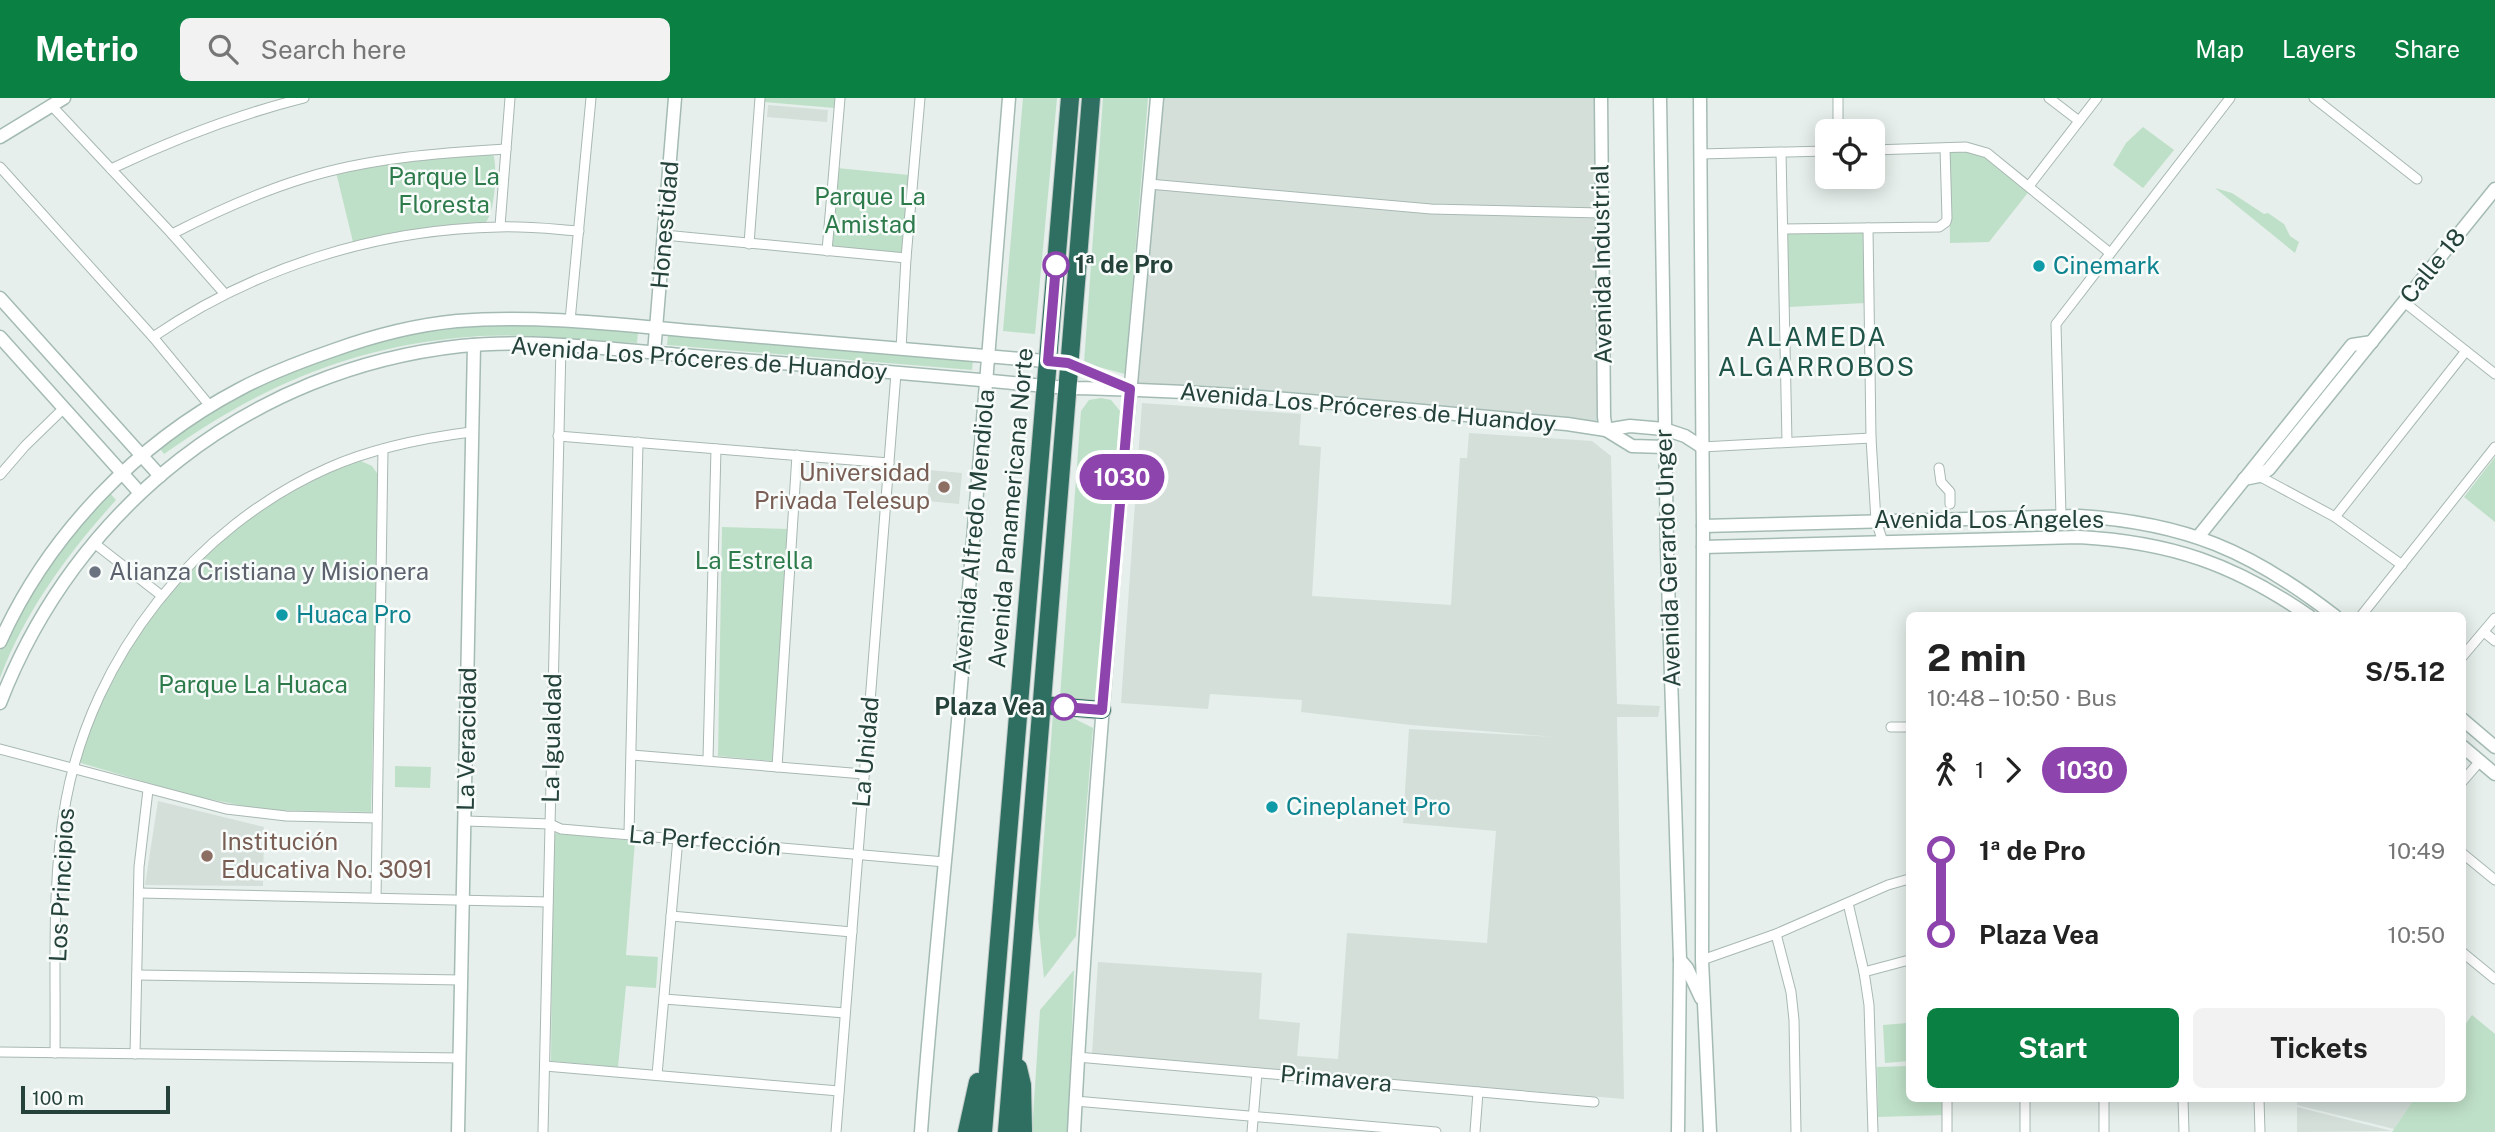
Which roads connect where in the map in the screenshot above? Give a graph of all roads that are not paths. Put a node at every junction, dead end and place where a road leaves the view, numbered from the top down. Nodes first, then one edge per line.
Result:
1 (64, 98) edge
2 (304, 98) edge
3 (510, 98) edge
4 (591, 98) edge
5 (675, 98) edge
6 (760, 98) edge
7 (840, 98) edge
8 (920, 98) edge
9 (1009, 98) edge
10 (1070, 98) edge
11 (1091, 98) edge
12 (1157, 98) edge
13 (1601, 98) edge
14 (1661, 98) edge
15 (1700, 98) edge
16 (1838, 98) edge
17 (2049, 98) edge
18 (2097, 98) edge
19 (2230, 98) edge
20 (2314, 98) edge
21 (282, 101) edge
22 (51, 105) junction
23 (1838, 119) edge
24 (2079, 121) junction
25 (0, 137) edge
26 (1945, 148) junction
27 (506, 149) junction
28 (1885, 150) edge
29 (1815, 151) edge
30 (1781, 152) junction
31 (1699, 154) junction
32 (0, 167) edge
33 (111, 169) junction
34 (2417, 178) dead end
35 (1149, 184) junction
36 (2029, 186) junction
37 (2495, 189) edge
38 (1601, 213) junction
39 (500, 226) junction
40 (1868, 228) junction
41 (1783, 229) junction
42 (579, 231) junction
43 (172, 234) junction
44 (664, 235) junction
45 (748, 244) junction
46 (827, 251) junction
47 (2110, 253) junction
48 (906, 258) junction
49 (224, 293) junction
50 (0, 298) edge
51 (2404, 302) junction
52 (570, 321) junction
53 (656, 328) junction
54 (153, 337) junction
55 (2372, 342) junction
56 (474, 345) junction
57 (561, 345) junction
58 (3, 347) edge
59 (901, 349) junction
60 (2466, 351) junction
61 (654, 353) junction
62 (989, 356) junction
63 (1048, 361) junction
64 (1068, 363) junction
65 (896, 373) junction
66 (2495, 374) edge
67 (988, 381) junction
68 (1046, 386) junction
69 (1066, 388) junction
70 (1130, 389) junction
71 (210, 406) junction
72 (64, 408) junction
73 (1661, 429) junction
74 (1606, 430) junction
75 (471, 432) junction
76 (558, 436) junction
77 (1871, 438) junction
78 (638, 442) junction
79 (1787, 442) junction
80 (1665, 447) junction
81 (1702, 447) junction
82 (2495, 447) edge
83 (383, 449) junction
84 (716, 449) junction
85 (797, 455) junction
86 (143, 456) junction
87 (889, 463) junction
88 (1939, 468) dead end
89 (123, 473) junction
90 (0, 475) edge
91 (2259, 475) junction
92 (160, 476) junction
93 (2244, 479) junction
94 (140, 493) junction
95 (1950, 505) dead end
96 (2061, 516) junction
97 (2079, 516) junction
98 (2335, 517) junction
99 (1876, 521) junction
100 (1777, 524) junction
101 (1703, 526) junction
102 (2079, 537) junction
103 (2197, 537) junction
104 (1883, 542) junction
105 (94, 543) junction
106 (1777, 545) junction
107 (1703, 547) junction
108 (2402, 565) junction
109 (162, 596) junction
110 (2303, 612) edge
111 (2329, 612) edge
112 (2364, 612) edge
113 (2495, 618) edge
114 (2484, 632) junction
115 (2495, 641) edge
116 (0, 642) edge
117 (2466, 652) edge
118 (0, 702) edge
119 (1042, 705) junction
120 (1102, 710) junction
121 (2466, 722) edge
122 (1892, 727) dead end
123 (1906, 727) edge
124 (2495, 747) edge
125 (0, 749) edge
126 (2466, 749) edge
127 (632, 755) junction
128 (708, 760) junction
129 (2480, 761) junction
130 (777, 766) junction
131 (73, 768) junction
132 (864, 774) junction
133 (2495, 774) edge
134 (2466, 777) edge
135 (148, 790) junction
136 (377, 818) junction
137 (466, 821) junction
138 (550, 824) junction
139 (629, 834) junction
140 (678, 838) junction
141 (858, 853) junction
142 (2466, 856) edge
143 (945, 862) junction
144 (1906, 880) edge
145 (2495, 880) edge
146 (139, 893) junction
147 (376, 898) junction
148 (464, 900) junction
149 (548, 902) junction
150 (1848, 903) junction
151 (671, 916) junction
152 (852, 932) junction
153 (1776, 934) junction
154 (2466, 955) edge
155 (1680, 960) junction
156 (1702, 960) junction
157 (1906, 961) edge
158 (1864, 972) junction
159 (137, 975) junction
160 (2495, 979) edge
161 (462, 980) junction
162 (664, 999) junction
163 (1705, 1012) junction
164 (845, 1013) junction
165 (990, 1038) junction
166 (0, 1052) edge
167 (1013, 1052) junction
168 (55, 1053) junction
169 (135, 1054) junction
170 (1077, 1057) junction
171 (460, 1058) junction
172 (545, 1066) junction
173 (1257, 1073) junction
174 (657, 1075) junction
175 (839, 1091) junction
176 (1478, 1091) junction
177 (1075, 1101) junction
178 (1594, 1101) dead end
179 (1947, 1102) edge
180 (2025, 1102) edge
181 (2104, 1102) edge
182 (2183, 1102) edge
183 (2259, 1102) edge
184 (1254, 1116) junction
185 (458, 1132) edge
186 (543, 1132) edge
187 (836, 1132) edge
188 (921, 1132) edge
189 (967, 1132) edge
190 (983, 1132) edge
191 (1007, 1132) edge
192 (1023, 1132) edge
193 (1074, 1132) edge
194 (1252, 1132) edge
195 (1436, 1132) edge
196 (1475, 1132) edge
197 (1678, 1132) edge
198 (1710, 1132) edge
199 (1796, 1132) edge
200 (1873, 1132) edge
201 (1947, 1132) edge
202 (2025, 1132) edge
203 (2104, 1132) edge
204 (2184, 1132) edge
205 (2260, 1132) edge

1 - 22 main road
2 - 21 street
3 - 27 street
4 - 42 street
5 - 44 main road, Honestidad
6 - 45 street
7 - 46 street
8 - 48 street
9 - 62 main road, Avenida Alfredo Mendiola
10 - 63 highway, Avenida Panamericana Norte
11 - 64 highway, Avenida Panamericana Norte
12 - 35 main road
13 - 38 main road, Avenida Industrial
14 - 73 main road, Avenida Gerardo Unger
15 - 31 main road, Avenida Gerardo Unger
16 - 23 street
17 - 24 street
18 - 24 street
19 - 47 street
20 - 34 street
21 - 33 street
22 - 25 main road
22 - 33 street
24 - 36 street
26 - 28 street
26 - 36 street
26 - 40 street
27 - 39 street
27 - 43 street
29 - 30 street
30 - 31 street
30 - 41 street
31 - 81 main road, Avenida Gerardo Unger
32 - 54 street
33 - 43 street
35 - 38 street
35 - 70 main road
36 - 47 street
37 - 51 main road, Calle 18
38 - 74 main road, Avenida Industrial
39 - 42 street
39 - 49 street
40 - 41 street
40 - 77 street
41 - 79 street
42 - 52 street
43 - 49 street
44 - 45 street
44 - 53 main road, Honestidad
45 - 46 street
46 - 48 street
47 - 96 street
48 - 59 street
49 - 54 street
50 - 86 main road
51 - 55 main road, Calle 18
51 - 60 street
52 - 53 main road, Avenida Los Próceres de Huandoy
52 - 71 main road, Avenida Los Próceres de Huandoy
53 - 59 main road, Avenida Los Próceres de Huandoy
53 - 61 main road, Honestidad
54 - 71 street
55 - 91 main road, Calle 18
55 - 93 main road, Calle 18
56 - 57 main road, Avenida Los Próceres de Huandoy
56 - 75 main road, La Veracidad
56 - 92 main road, Avenida Los Próceres de Huandoy
57 - 61 main road, Avenida Los Próceres de Huandoy
57 - 76 street, La Igualdad
58 - 72 main road
59 - 62 main road, Avenida Los Próceres de Huandoy
60 - 66 street
60 - 98 street
61 - 65 main road, Avenida Los Próceres de Huandoy
62 - 63 main road, Avenida Los Próceres de Huandoy
62 - 67 main road, Avenida Alfredo Mendiola
63 - 64 main road, Avenida Los Próceres de Huandoy
63 - 68 highway, Avenida Panamericana Norte
64 - 69 highway, Avenida Panamericana Norte
64 - 70 main road, Avenida Los Próceres de Huandoy
65 - 67 main road, Avenida Los Próceres de Huandoy
65 - 87 street, La Unidad
67 - 68 main road, Avenida Los Próceres de Huandoy
67 - 143 main road, Avenida Alfredo Mendiola
68 - 69 main road, Avenida Los Próceres de Huandoy
68 - 165 highway, Avenida Panamericana Norte
69 - 70 main road, Avenida Los Próceres de Huandoy
69 - 119 highway, Avenida Panamericana Norte
70 - 74 main road, Avenida Los Próceres de Huandoy
70 - 120 main road
71 - 86 main road, Avenida Los Próceres de Huandoy
72 - 89 main road
72 - 90 street
73 - 74 main road, Avenida Los Próceres de Huandoy
73 - 80 main road, Avenida Gerardo Unger
73 - 81 main road, Avenida Los Próceres de Huandoy
74 - 80 main road, Avenida Los Próceres de Huandoy
75 - 83 street, Los Principios
75 - 137 main road, La Veracidad
76 - 78 street
76 - 138 street, La Igualdad
77 - 79 street
77 - 99 street
78 - 84 street
78 - 127 street
79 - 81 street
80 - 155 main road, Avenida Gerardo Unger
81 - 101 main road, Avenida Gerardo Unger
82 - 108 street
83 - 109 street, Los Principios
83 - 136 street
84 - 85 street
84 - 128 street
85 - 87 street
85 - 130 street
86 - 89 main road, Avenida Los Próceres de Huandoy
86 - 92 main road
87 - 132 street, La Unidad
88 - 95 street
89 - 94 main road
89 - 116 main road, Avenida Los Próceres de Huandoy
91 - 93 main road, Calle 18
91 - 98 street
92 - 94 main road, Avenida Los Próceres de Huandoy
93 - 103 main road, Calle 18
94 - 105 main road, Avenida Los Próceres de Huandoy
96 - 97 main road, Avenida Los Ángeles
96 - 99 main road, Avenida Los Ángeles
97 - 102 main road
97 - 103 main road, Avenida Los Ángeles
98 - 108 street
99 - 100 main road, Avenida Los Ángeles
99 - 104 street
100 - 101 main road, Avenida Los Ángeles
100 - 106 main road
101 - 107 main road, Avenida Gerardo Unger
102 - 104 main road, Avenida Los Ángeles
102 - 110 main road, Avenida Los Ángeles
103 - 111 main road, Avenida Los Ángeles
104 - 106 main road, Avenida Los Ángeles
105 - 109 street
105 - 118 main road, Avenida Los Próceres de Huandoy
106 - 107 main road, Avenida Los Ángeles
107 - 156 main road, Avenida Gerardo Unger
108 - 112 street
109 - 131 street, Los Principios
113 - 114 street
114 - 115 street
114 - 117 street
119 - 120 highway
119 - 167 highway, Avenida Panamericana Norte
120 - 170 main road
121 - 124 main road
122 - 123 street
125 - 131 street
126 - 129 main road
127 - 128 street
127 - 139 street
128 - 130 street
129 - 133 main road
129 - 134 street
130 - 132 street
131 - 135 street
131 - 168 street, Los Principios
132 - 141 street, La Unidad
135 - 136 street
135 - 146 street
136 - 147 street
137 - 138 street, La Perfección
137 - 148 main road, La Veracidad
138 - 139 street, La Perfección
138 - 149 street, La Igualdad
139 - 140 street, La Perfección
140 - 141 street, La Perfección
140 - 151 street
141 - 143 street, La Perfección
141 - 152 street, La Unidad
142 - 145 street
143 - 188 main road, Avenida Alfredo Mendiola
144 - 150 street
146 - 147 street
146 - 159 street
147 - 148 street
148 - 149 street
148 - 161 main road, La Veracidad
149 - 172 street, La Igualdad
150 - 153 street
150 - 158 street
151 - 152 street
151 - 162 street
152 - 164 street, La Unidad
153 - 156 street
153 - 199 street
154 - 160 street
155 - 163 main road, Avenida Gerardo Unger
155 - 197 main road
156 - 163 main road, Avenida Gerardo Unger
157 - 158 street
158 - 200 street
159 - 161 street
159 - 169 street
161 - 171 main road, La Veracidad
162 - 164 street
162 - 174 street
163 - 198 main road, Avenida Gerardo Unger
164 - 175 street, La Unidad
165 - 189 highway
165 - 190 highway, Avenida Panamericana Norte
166 - 168 street
167 - 191 highway, Avenida Panamericana Norte
167 - 192 highway
168 - 169 street
169 - 171 street
170 - 173 street, Primavera
170 - 177 main road
171 - 185 main road, La Veracidad
172 - 174 street
172 - 186 street, La Igualdad
173 - 176 street, Primavera
173 - 184 street
174 - 175 street
175 - 187 street, La Unidad
176 - 178 street, Primavera
176 - 196 street
177 - 184 street
177 - 193 main road
179 - 201 street
180 - 202 street
181 - 203 street
182 - 204 street
183 - 205 street
184 - 194 street
184 - 195 street

